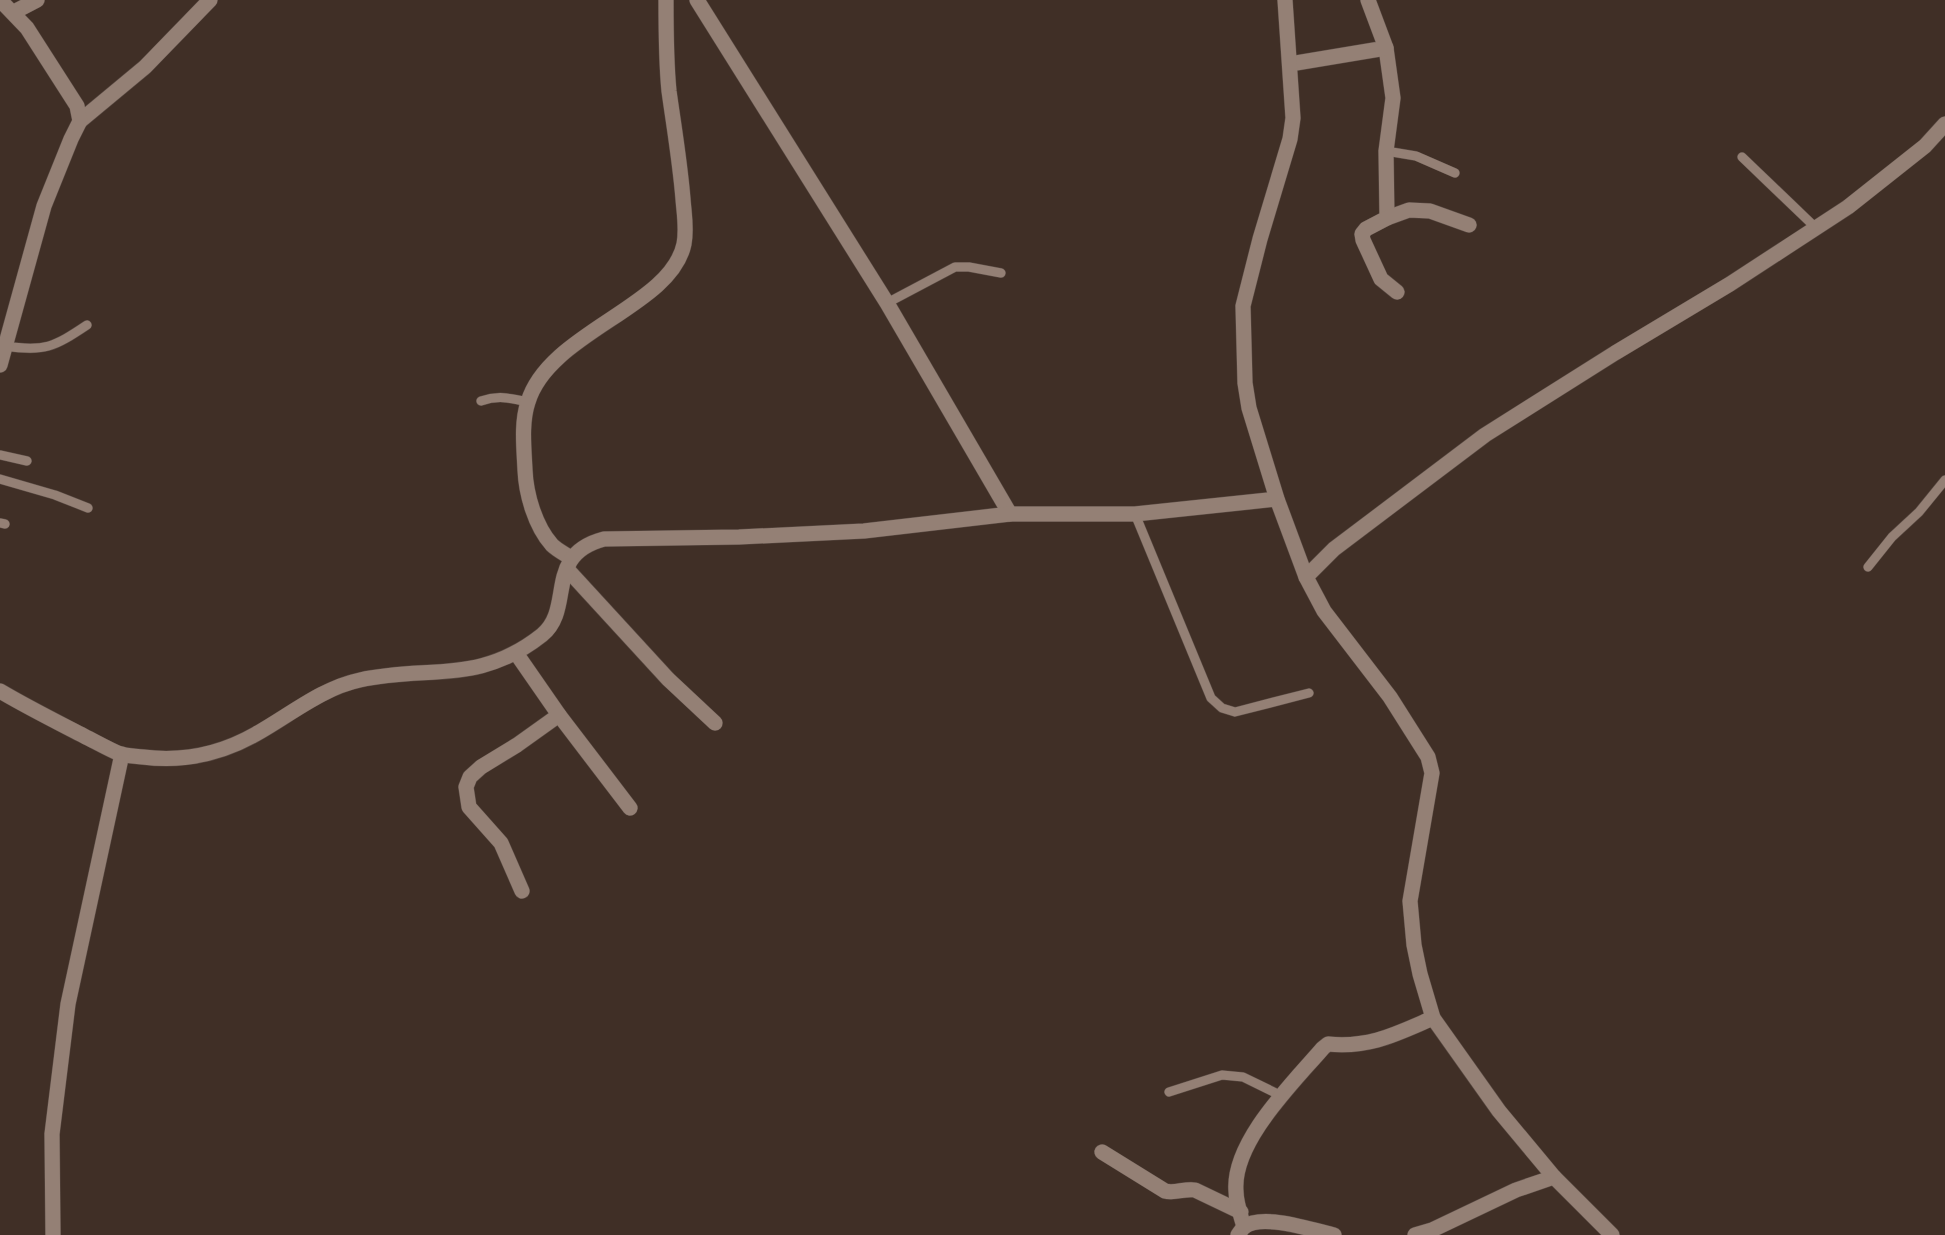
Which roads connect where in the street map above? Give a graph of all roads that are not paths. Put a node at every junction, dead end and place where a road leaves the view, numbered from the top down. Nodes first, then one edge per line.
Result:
1 (0, 0) edge
2 (37, 0) edge
3 (210, 0) edge
4 (666, 0) edge
5 (697, 0) edge
6 (1285, 0) edge
7 (1368, 0) edge
8 (14, 12) junction
9 (1386, 48) junction
10 (1290, 64) junction
11 (80, 121) junction
12 (1944, 127) edge
13 (1386, 151) junction
14 (1742, 157) dead end
15 (1455, 174) dead end
16 (1387, 218) junction
17 (1469, 225) dead end
18 (1816, 228) junction
19 (1000, 273) dead end
20 (1397, 292) dead end
21 (887, 303) junction
22 (87, 325) dead end
23 (5, 346) junction
24 (0, 365) edge
25 (481, 401) dead end
26 (528, 402) junction
27 (0, 455) edge
28 (27, 461) dead end
29 (0, 479) edge
30 (1945, 480) edge
31 (1277, 499) junction
32 (88, 508) dead end
33 (1010, 514) junction
34 (1135, 514) junction
35 (569, 563) junction
36 (1868, 567) dead end
37 (1306, 577) junction
38 (516, 653) junction
39 (0, 691) edge
40 (1309, 693) dead end
41 (559, 715) junction
42 (715, 723) dead end
43 (122, 754) junction
44 (630, 808) dead end
45 (522, 891) dead end
46 (1433, 1018) junction
47 (1169, 1092) dead end
48 (1282, 1096) junction
49 (1102, 1152) dead end
50 (1554, 1177) junction
51 (1241, 1225) edge
52 (53, 1235) edge
53 (1334, 1235) edge
54 (1415, 1235) edge
55 (1612, 1235) edge

1 - 8 street
2 - 8 street
3 - 11 street
4 - 26 street
5 - 21 street
6 - 10 street
7 - 9 street
8 - 11 street
9 - 10 street
9 - 13 street
10 - 31 street
11 - 23 street
12 - 18 street
13 - 15 lane
13 - 16 street
14 - 18 lane
16 - 17 street
16 - 20 street
18 - 37 street
19 - 21 lane
21 - 33 street
22 - 23 lane
23 - 24 street
25 - 26 lane
26 - 35 street
27 - 28 lane
29 - 32 lane
30 - 36 lane
31 - 34 street
31 - 37 street
33 - 34 street
33 - 35 street
34 - 40 lane
35 - 38 street
35 - 42 street
37 - 46 street
38 - 41 street
38 - 43 street
39 - 43 street
41 - 44 street
41 - 45 street
43 - 52 street
46 - 48 street
46 - 50 street
47 - 48 lane
48 - 51 street
49 - 51 street
50 - 54 street
50 - 55 street
51 - 53 street

